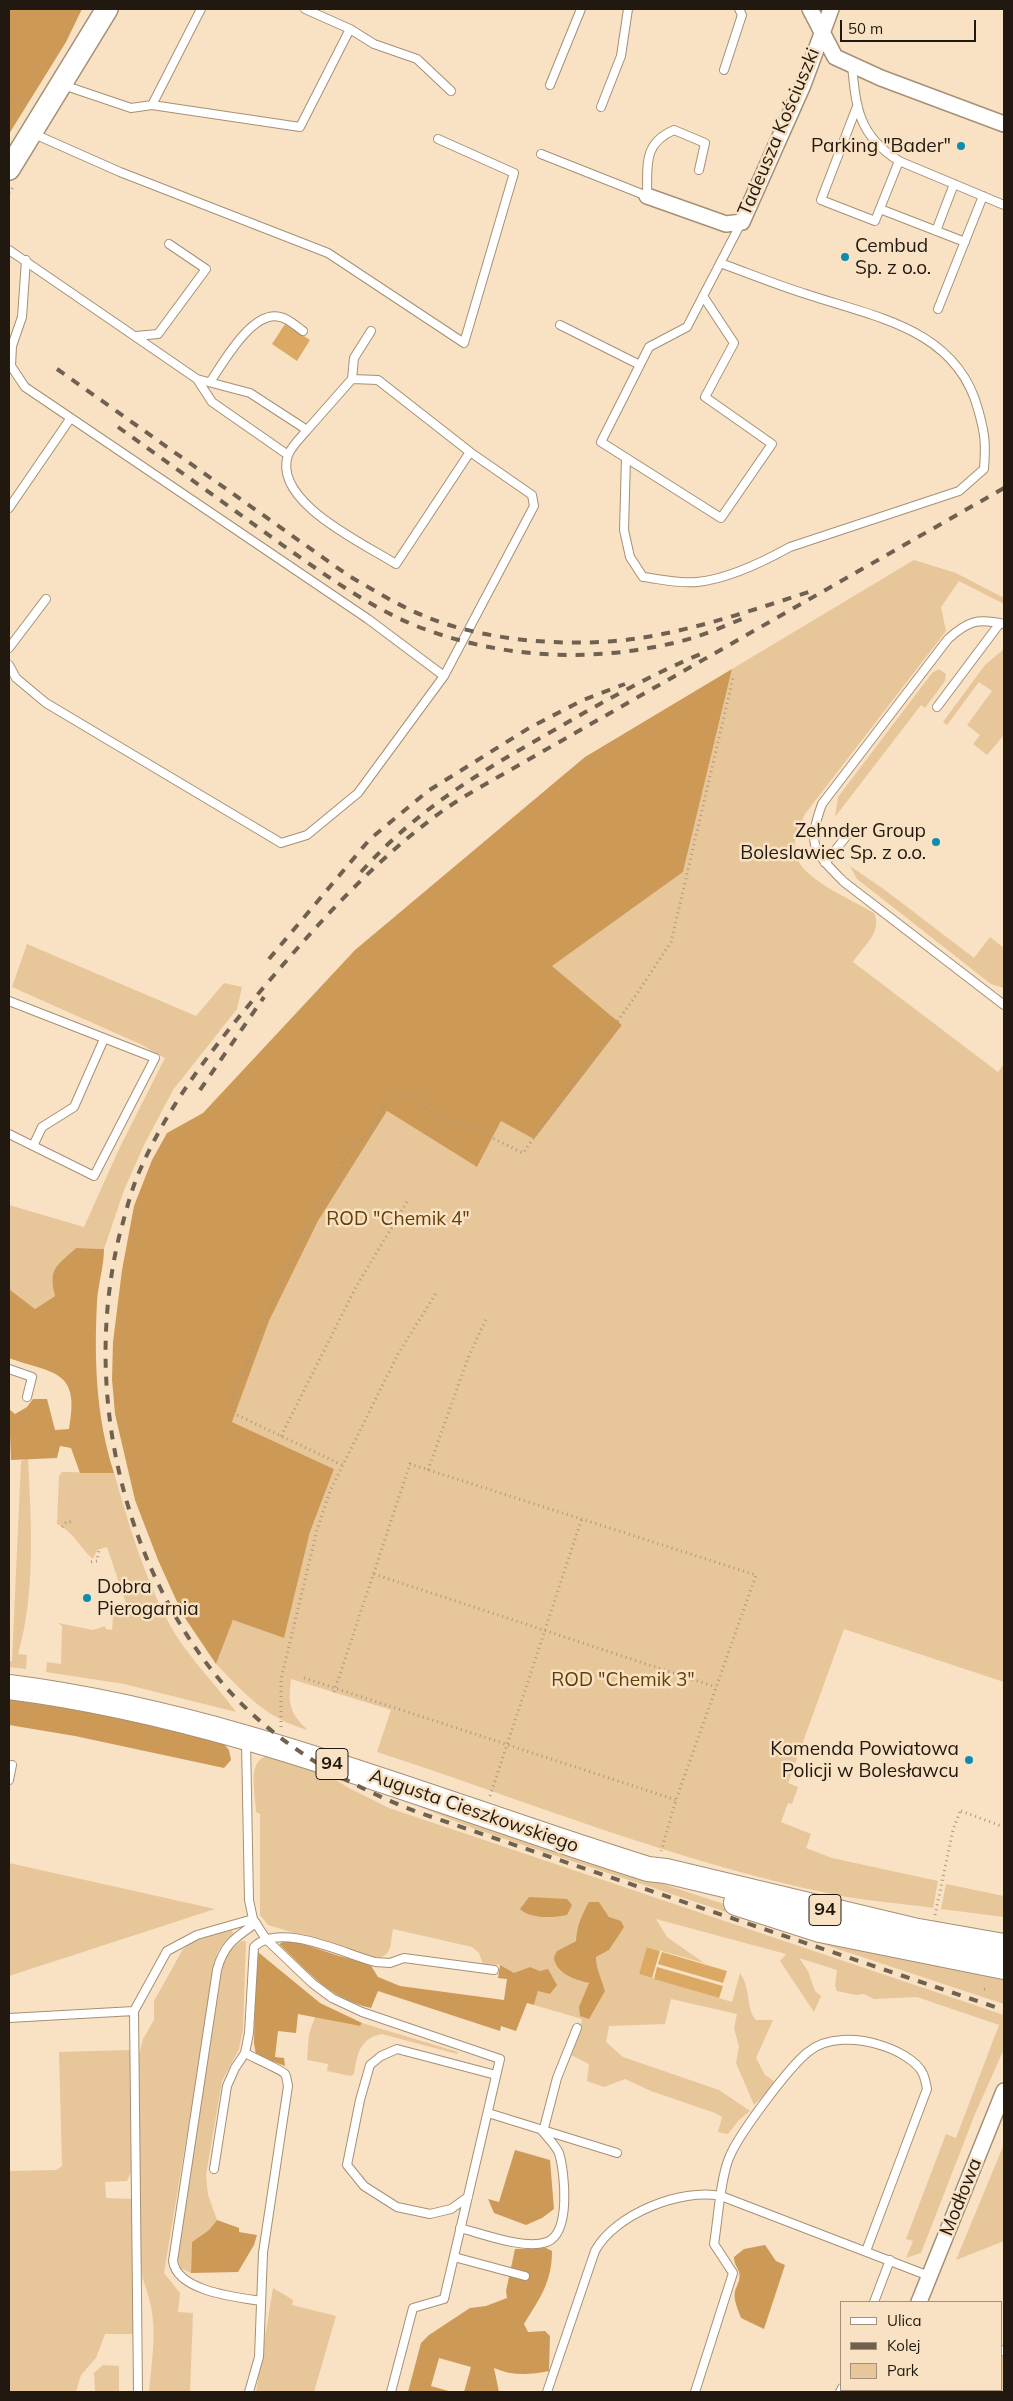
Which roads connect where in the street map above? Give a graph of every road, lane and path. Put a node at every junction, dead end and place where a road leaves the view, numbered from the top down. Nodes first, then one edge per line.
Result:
1 (107, 9) edge
2 (201, 9) edge
3 (306, 9) edge
4 (581, 9) edge
5 (628, 9) edge
6 (739, 9) edge
7 (810, 9) edge
8 (831, 9) edge
9 (350, 29) junction
10 (821, 33) junction
11 (852, 66) junction
12 (724, 70) dead end
13 (62, 84) junction
14 (550, 85) dead end
15 (451, 91) dead end
16 (152, 105) junction
17 (601, 107) dead end
18 (856, 109) junction
19 (1004, 124) edge
20 (32, 133) junction
21 (438, 139) dead end
22 (541, 154) dead end
23 (899, 160) junction
24 (9, 169) edge
25 (699, 170) dead end
26 (954, 184) junction
27 (646, 196) junction
28 (983, 196) junction
29 (1004, 205) edge
30 (880, 209) junction
31 (742, 222) junction
32 (936, 231) junction
33 (964, 242) junction
34 (169, 244) dead end
35 (9, 250) edge
36 (26, 260) junction
37 (720, 263) junction
38 (703, 296) junction
39 (938, 309) dead end
40 (560, 325) dead end
41 (303, 331) dead end
42 (372, 331) dead end
43 (136, 336) junction
44 (640, 365) junction
45 (196, 379) junction
46 (352, 379) junction
47 (210, 382) junction
48 (70, 418) junction
49 (306, 430) junction
50 (470, 452) junction
51 (288, 455) junction
52 (626, 458) junction
53 (9, 508) edge
54 (46, 599) dead end
55 (1002, 623) edge
56 (9, 648) edge
57 (9, 665) edge
58 (444, 676) junction
59 (733, 678) dead end
60 (937, 707) dead end
61 (849, 833) dead end
62 (825, 863) junction
63 (9, 1001) edge
64 (1004, 1005) edge
65 (104, 1039) junction
66 (9, 1134) edge
67 (33, 1146) junction
68 (408, 1200) dead end
69 (436, 1293) dead end
70 (486, 1319) dead end
71 (9, 1369) edge
72 (28, 1397) dead end
73 (282, 1436) junction
74 (342, 1465) junction
75 (428, 1470) junction
76 (582, 1518) junction
77 (74, 1522) dead end
78 (62, 1527) dead end
79 (99, 1549) dead end
80 (91, 1562) dead end
81 (374, 1574) junction
82 (543, 1632) junction
83 (304, 1678) dead end
84 (9, 1687) edge
85 (716, 1687) junction
86 (335, 1688) junction
87 (334, 1692) dead end
88 (246, 1737) junction
89 (507, 1744) junction
90 (280, 1747) junction
91 (12, 1765) dead end
92 (9, 1780) edge
93 (676, 1800) junction
94 (489, 1802) dead end
95 (1004, 1827) edge
96 (654, 1863) junction
97 (935, 1916) dead end
98 (254, 1921) junction
99 (266, 1939) junction
100 (1004, 1946) edge
101 (1004, 1967) edge
102 (494, 1970) dead end
103 (134, 2011) junction
104 (9, 2018) edge
105 (577, 2028) dead end
106 (245, 2053) junction
107 (496, 2075) junction
108 (1004, 2091) edge
109 (488, 2112) junction
110 (543, 2132) junction
111 (617, 2153) dead end
112 (214, 2168) dead end
113 (721, 2196) junction
114 (468, 2197) junction
115 (460, 2228) junction
116 (866, 2251) junction
117 (454, 2257) junction
118 (890, 2260) junction
119 (525, 2276) dead end
120 (929, 2276) junction
121 (261, 2301) junction
122 (874, 2301) edge
123 (919, 2301) edge
124 (138, 2392) edge
125 (249, 2392) edge
126 (391, 2392) edge
127 (547, 2392) edge
128 (695, 2392) edge

1 - 13 main road
2 - 16 lane
3 - 9 lane
4 - 14 lane
5 - 17 lane
6 - 12 lane
7 - 10 street, Tadeusza Kościuszki
8 - 10 street
9 - 15 lane
9 - 16 lane
10 - 11 street, Tadeusza Kościuszki
10 - 31 street, Tadeusza Kościuszki
11 - 18 lane
11 - 19 street, Tadeusza Kościuszki
13 - 16 lane
13 - 20 main road
18 - 23 lane
18 - 30 lane
20 - 21 lane
20 - 24 main road
22 - 27 lane
23 - 26 lane
23 - 30 lane
25 - 27 lane
26 - 28 lane
26 - 32 lane
27 - 31 street, Tadeusza Kościuszki
28 - 29 lane
28 - 33 lane
30 - 32 lane
31 - 37 lane
32 - 33 lane
33 - 39 lane
34 - 43 lane
35 - 36 lane
36 - 43 lane
36 - 48 lane
37 - 38 lane
37 - 52 lane
38 - 44 lane
38 - 52 lane
40 - 44 lane
41 - 47 lane
42 - 46 lane
43 - 45 lane
44 - 52 lane
45 - 47 lane
45 - 51 lane
46 - 49 lane
46 - 50 lane
47 - 49 lane
48 - 53 lane
48 - 58 lane
49 - 51 lane
50 - 51 lane
50 - 58 lane
54 - 56 lane
55 - 60 lane
55 - 62 lane
57 - 58 lane
59 - 73 path
61 - 62 lane
62 - 64 lane
63 - 65 lane
65 - 67 lane
65 - 67 lane
66 - 67 lane
68 - 73 path
69 - 74 path
70 - 75 path
71 - 72 lane
73 - 74 path
74 - 90 path
75 - 76 path
75 - 81 path
76 - 82 path
76 - 85 path
77 - 78 path
79 - 80 path
81 - 82 path
81 - 86 path
82 - 85 path
82 - 89 path
83 - 86 path
84 - 88 main road, Augusta Cieszkowskiego / 94
85 - 93 path
86 - 87 path
86 - 89 path
88 - 90 main road, Augusta Cieszkowskiego / 94
88 - 98 lane
89 - 93 path
89 - 94 path
90 - 96 main road, Augusta Cieszkowskiego / 94
91 - 92 lane
93 - 96 path
95 - 97 path
96 - 100 main road, Augusta Cieszkowskiego / 94
96 - 101 main road, Augusta Cieszkowskiego / 94
98 - 99 lane
98 - 103 lane
98 - 121 lane
99 - 102 lane
99 - 106 lane
99 - 107 lane
103 - 104 lane
103 - 124 lane
105 - 110 lane
106 - 112 lane
106 - 121 lane
107 - 109 lane
107 - 114 lane
108 - 120 street, Modłowa
109 - 110 lane
109 - 114 lane
110 - 111 lane
110 - 115 lane
113 - 116 lane
113 - 116 lane
113 - 127 lane
113 - 128 lane
114 - 115 lane
115 - 117 lane
116 - 118 lane
117 - 119 lane
117 - 126 lane
118 - 120 lane
118 - 122 lane
120 - 123 street, Modłowa
121 - 125 lane

